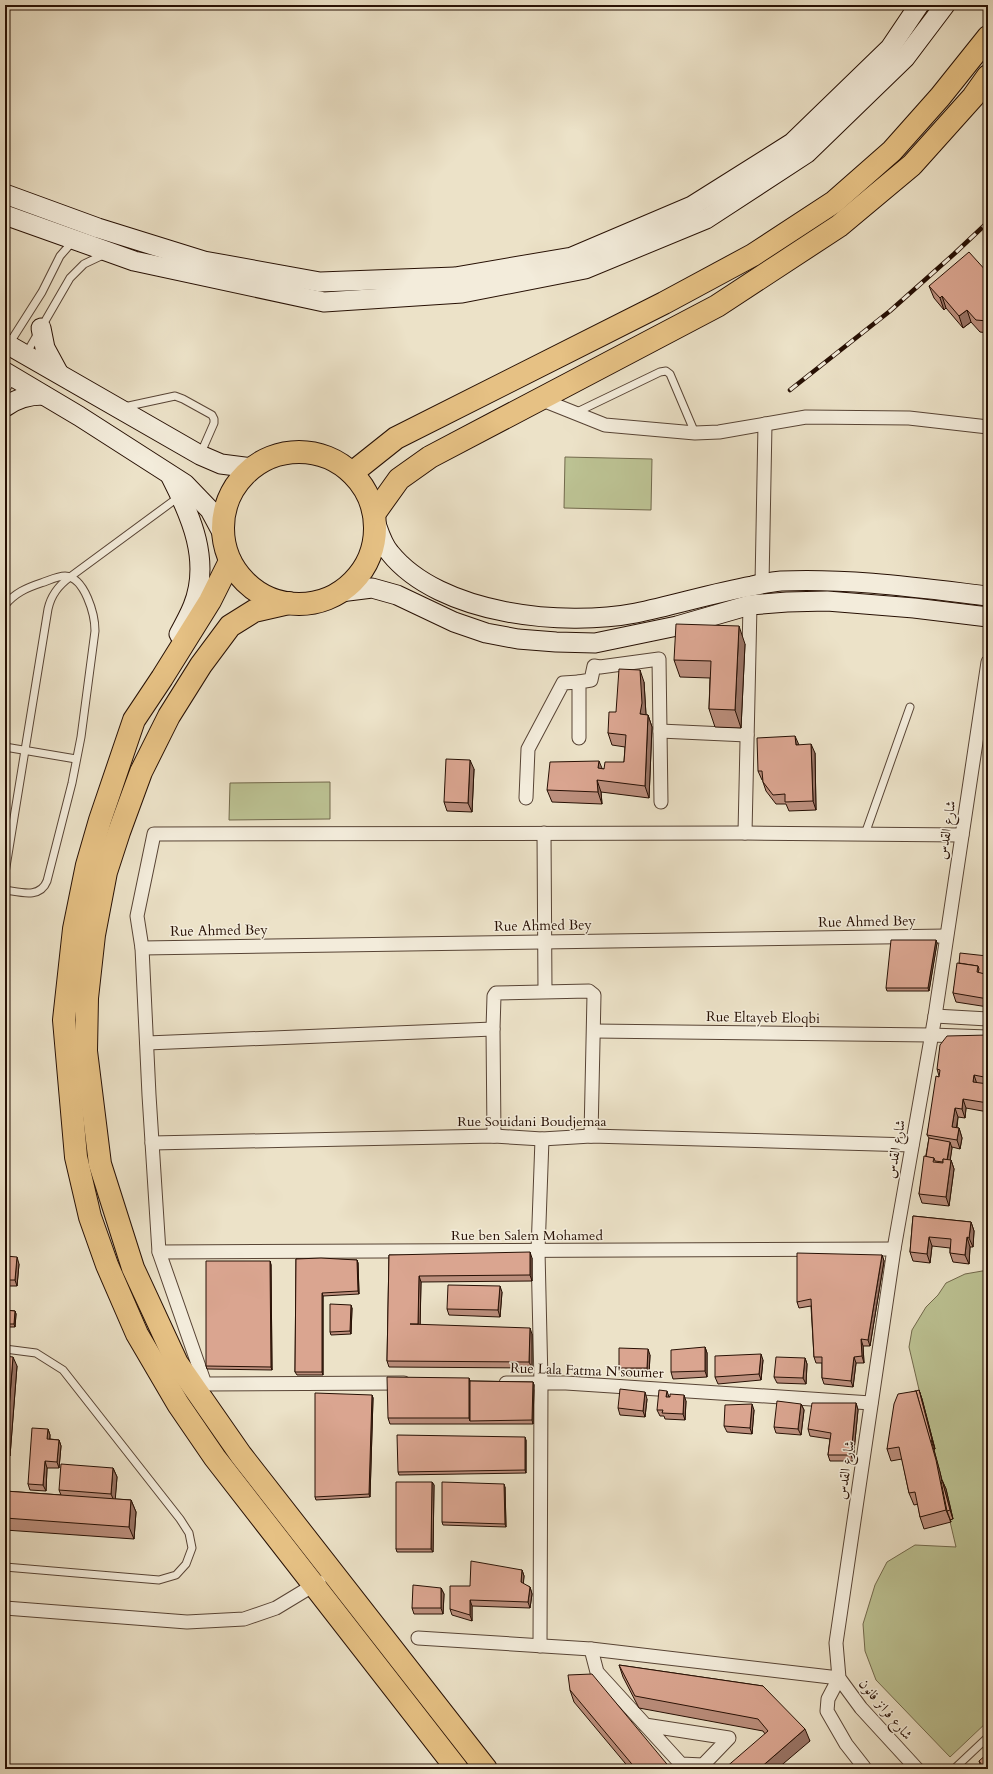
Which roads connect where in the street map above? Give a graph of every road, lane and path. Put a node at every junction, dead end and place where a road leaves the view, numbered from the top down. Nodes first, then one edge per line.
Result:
1 (919, 5) edge
2 (945, 5) edge
3 (988, 37) edge
4 (988, 76) edge
5 (5, 194) edge
6 (5, 215) edge
7 (98, 228) junction
8 (74, 240) junction
9 (111, 253) junction
10 (41, 328) junction
11 (6, 346) edge
12 (26, 354) junction
13 (59, 373) junction
14 (8, 380) edge
15 (93, 392) junction
16 (43, 395) junction
17 (540, 399) junction
18 (5, 406) edge
19 (120, 408) junction
20 (575, 414) junction
21 (79, 416) junction
22 (766, 424) junction
23 (988, 427) edge
24 (695, 433) junction
25 (200, 455) junction
26 (252, 468) junction
27 (352, 473) junction
28 (169, 474) junction
29 (180, 496) junction
30 (374, 517) junction
31 (224, 536) junction
32 (230, 560) junction
33 (70, 577) junction
34 (762, 584) junction
35 (340, 592) junction
36 (988, 596) edge
37 (289, 603) junction
38 (5, 605) edge
39 (668, 605) junction
40 (750, 605) junction
41 (988, 617) edge
42 (677, 626) junction
43 (988, 662) edge
44 (579, 682) junction
45 (910, 706) dead end
46 (134, 720) junction
47 (660, 731) junction
48 (747, 735) junction
49 (579, 738) dead end
50 (5, 747) edge
51 (25, 750) junction
52 (76, 759) junction
53 (526, 798) dead end
54 (661, 802) dead end
55 (544, 833) junction
56 (745, 833) junction
57 (865, 834) junction
58 (962, 836) junction
59 (5, 873) edge
60 (5, 890) edge
61 (946, 936) junction
62 (545, 941) junction
63 (142, 948) junction
64 (545, 992) junction
65 (935, 1016) junction
66 (988, 1019) edge
67 (493, 1029) junction
68 (594, 1030) junction
69 (932, 1035) junction
70 (988, 1038) edge
71 (147, 1043) junction
72 (494, 1136) junction
73 (592, 1136) junction
74 (542, 1139) junction
75 (152, 1143) junction
76 (912, 1145) junction
77 (894, 1249) junction
78 (538, 1251) junction
79 (159, 1252) junction
80 (5, 1349) edge
81 (540, 1382) junction
82 (493, 1383) edge
83 (416, 1384) edge
84 (871, 1403) junction
85 (5, 1567) edge
86 (330, 1571) junction
87 (315, 1586) junction
88 (5, 1608) edge
89 (418, 1638) dead end
90 (836, 1642) joint
91 (540, 1646) junction
92 (591, 1649) junction
93 (839, 1678) junction
94 (645, 1725) junction
95 (988, 1737) edge
96 (864, 1767) dead end
97 (457, 1769) edge
98 (486, 1769) edge
99 (917, 1769) edge
100 (954, 1769) edge

1 - 7 main road
2 - 9 main road
3 - 27 highway
4 - 17 highway
5 - 7 main road
6 - 8 main road
7 - 8 main road
8 - 9 main road
8 - 11 lane
9 - 10 lane
10 - 12 lane
10 - 13 main road
11 - 12 main road
12 - 13 main road
12 - 14 main road
13 - 15 main road
14 - 16 main road
15 - 19 main road
15 - 21 main road
16 - 18 main road
16 - 21 main road
17 - 20 street
17 - 30 highway
19 - 25 main road
19 - 25 lane
20 - 24 street
20 - 24 lane
21 - 28 main road
22 - 23 street
22 - 24 street
22 - 34 street
25 - 26 main road
26 - 27 highway
26 - 31 highway
27 - 30 highway
28 - 29 main road
28 - 31 main road
29 - 33 lane
29 - 46 main road
30 - 35 highway
30 - 39 main road
31 - 32 highway
32 - 37 highway
32 - 46 highway
33 - 38 lane
33 - 51 lane
33 - 52 lane
34 - 36 main road
34 - 39 main road
35 - 37 highway
35 - 42 main road
37 - 86 highway
39 - 42 main road
40 - 41 main road
40 - 42 main road
40 - 48 street
43 - 58 street, شارع القدس
44 - 47 street
44 - 49 street
44 - 53 street
45 - 57 lane
46 - 87 highway
47 - 48 street
47 - 54 street
48 - 56 street
50 - 51 lane
51 - 52 lane
51 - 59 lane
52 - 60 lane
55 - 56 street
55 - 62 street
55 - 63 street
56 - 57 street
57 - 58 street
58 - 61 street, شارع القدس
61 - 62 street, Rue Ahmed Bey
61 - 65 street, شارع القدس
62 - 63 street, Rue Ahmed Bey
62 - 64 street
63 - 71 street
64 - 67 street
64 - 68 street
65 - 66 street
65 - 69 street, شارع القدس
67 - 71 street
67 - 72 street
68 - 69 street, Rue Eltayeb Eloqbi
68 - 73 street
69 - 70 street, Rue Eltayeb Eloqbi
69 - 76 street, شارع القدس
71 - 75 street
72 - 74 street, Rue Souidani Boudjemaa
72 - 75 street, Rue Souidani Boudjemaa
73 - 74 street, Rue Souidani Boudjemaa
73 - 76 street, Rue Souidani Boudjemaa
74 - 78 street
75 - 79 street
76 - 77 street, شارع القدس
77 - 78 street, Rue ben Salem Mohamed
77 - 84 street, شارع القدس
78 - 79 street, Rue ben Salem Mohamed
78 - 81 street
79 - 83 street
80 - 85 lane
81 - 82 street, Rue Lala Fatma N'soumer
81 - 84 street, Rue Lala Fatma N'soumer
81 - 91 street
84 - 90 street, شارع القدس
86 - 87 street
86 - 98 highway
87 - 88 street
87 - 97 highway
89 - 91 street
90 - 93 street, شارع فرانز فانون
91 - 92 street
92 - 93 street
92 - 94 street
93 - 96 street
93 - 99 street, شارع فرانز فانون
94 - 94 street
95 - 100 lane

